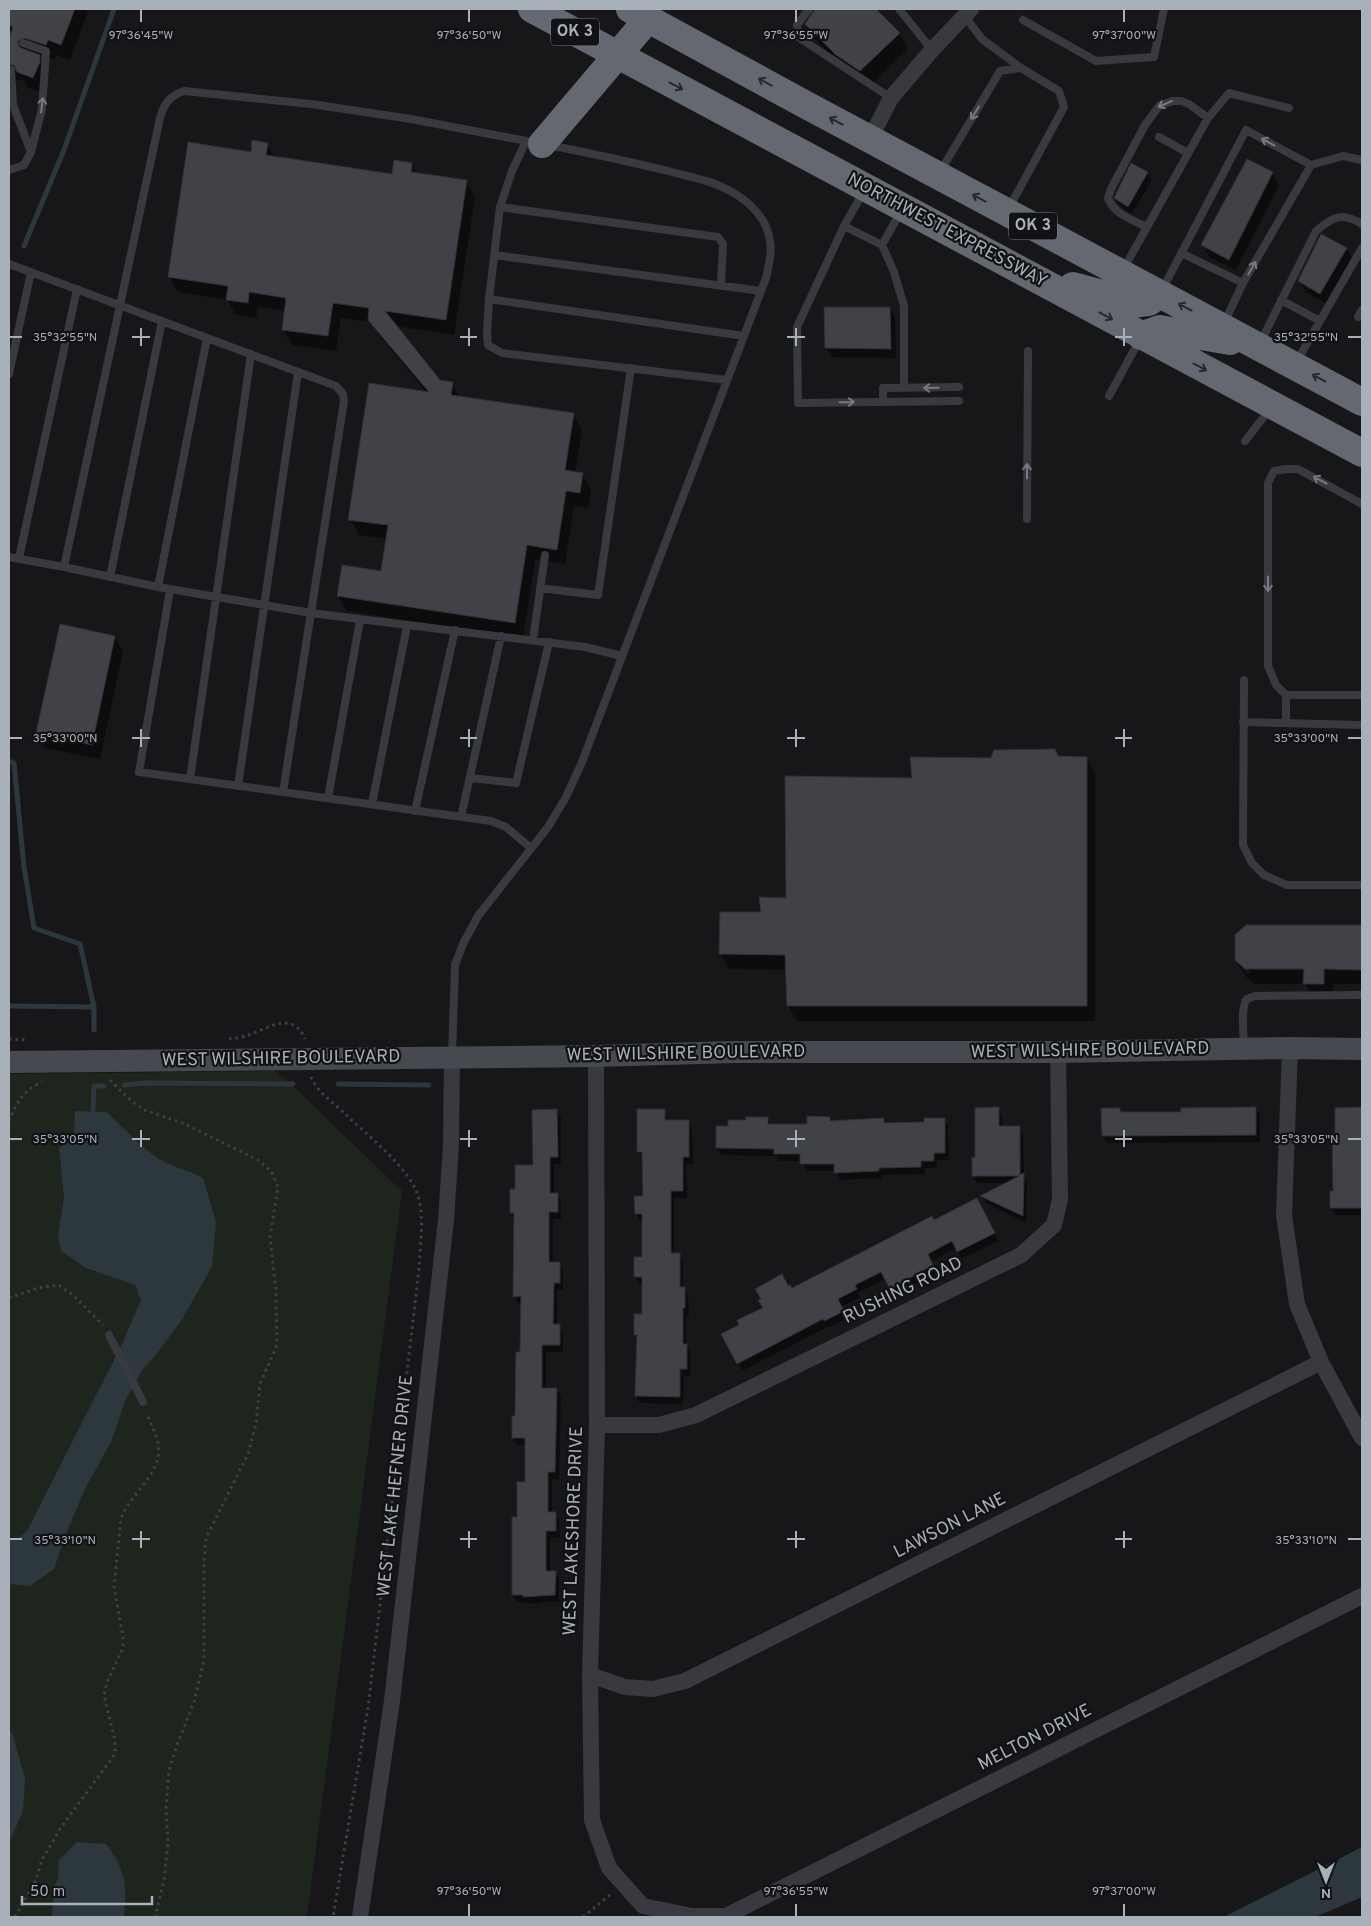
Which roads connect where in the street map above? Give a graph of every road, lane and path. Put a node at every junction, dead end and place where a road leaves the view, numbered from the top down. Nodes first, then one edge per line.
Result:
1 (532, 9) edge
2 (809, 9) edge
3 (899, 9) edge
4 (1164, 9) edge
5 (968, 12) edge
6 (643, 14) edge
7 (1022, 20) dead end
8 (23, 43) dead end
9 (932, 50) junction
10 (618, 55) junction
11 (1021, 68) junction
12 (10, 70) dead end
13 (647, 70) junction
14 (891, 98) junction
15 (1288, 108) dead end
16 (1208, 118) junction
17 (1159, 137) dead end
18 (870, 139) junction
19 (543, 144) junction
20 (31, 152) junction
21 (1188, 153) junction
22 (1362, 160) edge
23 (1311, 165) junction
24 (9, 170) edge
25 (938, 176) junction
26 (866, 187) junction
27 (903, 207) junction
28 (500, 208) junction
29 (1007, 212) junction
30 (1362, 224) edge
31 (844, 226) junction
32 (1147, 227) junction
33 (882, 245) junction
34 (1362, 248) edge
35 (1181, 253) junction
36 (494, 254) junction
37 (9, 264) edge
38 (31, 272) junction
39 (1121, 274) junction
40 (1032, 276) junction
41 (1242, 283) junction
42 (721, 285) junction
43 (76, 289) junction
44 (761, 291) junction
45 (1160, 294) junction
46 (489, 299) junction
47 (1282, 300) junction
48 (121, 306) junction
49 (162, 321) junction
50 (1320, 322) junction
51 (1222, 327) junction
52 (744, 336) junction
53 (1141, 336) junction
54 (207, 338) junction
55 (1259, 346) junction
56 (1028, 351) dead end
57 (251, 354) junction
58 (1294, 365) junction
59 (631, 368) junction
60 (298, 372) junction
61 (9, 374) edge
62 (727, 380) junction
63 (959, 387) dead end
64 (904, 388) junction
65 (1109, 396) dead end
66 (959, 401) dead end
67 (883, 402) junction
68 (1362, 402) edge
69 (1272, 405) junction
70 (1245, 442) dead end
71 (1362, 454) edge
72 (1362, 504) edge
73 (1027, 519) dead end
74 (545, 556) dead end
75 (9, 557) edge
76 (18, 558) junction
77 (64, 567) junction
78 (110, 577) junction
79 (158, 588) junction
80 (540, 588) junction
81 (170, 590) junction
82 (217, 597) junction
83 (264, 605) junction
84 (311, 613) junction
85 (360, 620) junction
86 (407, 626) junction
87 (454, 630) junction
88 (501, 636) junction
89 (533, 640) junction
90 (549, 642) junction
91 (622, 656) junction
92 (1244, 680) dead end
93 (1286, 695) junction
94 (1362, 695) edge
95 (1242, 722) junction
96 (1286, 723) junction
97 (1362, 725) edge
98 (470, 778) junction
99 (190, 779) junction
100 (238, 786) junction
101 (283, 792) junction
102 (328, 798) junction
103 (372, 804) junction
104 (415, 810) junction
105 (461, 817) junction
106 (531, 848) junction
107 (1362, 885) edge
108 (1362, 995) edge
109 (9, 1039) edge
110 (224, 1039) dead end
111 (37, 1041) dead end
112 (308, 1047) dead end
113 (1290, 1048) junction
114 (1244, 1049) junction
115 (1362, 1049) edge
116 (1058, 1052) junction
117 (596, 1056) junction
118 (452, 1058) junction
119 (9, 1062) edge
120 (109, 1079) dead end
121 (312, 1079) dead end
122 (44, 1081) dead end
123 (9, 1121) edge
124 (9, 1298) edge
125 (109, 1335) joint
126 (1321, 1362) junction
127 (143, 1402) joint
128 (597, 1425) junction
129 (1362, 1438) edge
130 (1362, 1596) edge
131 (590, 1675) junction
132 (622, 1884) junction
133 (726, 1916) edge
134 (16, 1917) edge
135 (156, 1917) edge
136 (333, 1917) edge
137 (360, 1917) edge
138 (583, 1917) edge

1 - 10 highway, NORTHWEST EXPRESSWAY / OK 3
2 - 14 lane
3 - 9 lane
4 - 7 lane
5 - 9 street
5 - 11 lane
6 - 10 highway
18 -> 6 highway, OK 3
20 -> 8 lane
9 - 14 street
10 - 13 highway, NORTHWEST EXPRESSWAY / OK 3
10 - 19 highway
11 -> 25 lane
11 - 29 lane
12 - 20 lane
13 - 19 highway
13 -> 26 highway, NORTHWEST EXPRESSWAY / OK 3
14 - 18 street
15 - 16 lane
16 - 21 lane
16 -> 32 lane
17 - 21 lane
18 - 25 highway, OK 3
19 - 28 lane
19 - 44 lane
19 - 48 lane
20 - 24 lane
21 - 32 lane
22 - 23 lane
23 -> 35 lane
41 -> 23 lane
29 -> 25 highway, OK 3
26 - 27 highway, NORTHWEST EXPRESSWAY / OK 3
26 - 31 lane
27 - 33 lane
27 - 40 highway, NORTHWEST EXPRESSWAY / OK 3
28 - 36 lane
28 - 42 lane
29 - 39 highway, OK 3
30 - 47 lane
31 - 33 lane
31 -> 67 lane
32 - 39 lane
33 - 64 lane
34 - 50 lane
35 - 41 lane
35 - 45 lane
36 - 42 lane
36 - 46 lane
37 - 38 lane
38 - 43 lane
38 - 61 lane
39 - 45 highway, OK 3
40 - 45 highway
40 -> 53 highway, NORTHWEST EXPRESSWAY / OK 3
41 - 51 lane
42 - 44 lane
43 - 48 lane
43 - 76 lane
44 - 52 lane
51 -> 45 highway, OK 3
46 - 52 lane
46 - 59 lane
47 - 50 lane
47 - 55 lane
48 - 49 lane
48 - 77 lane
49 - 54 lane
49 - 78 lane
50 - 58 lane
51 - 55 highway, OK 3
52 - 62 lane
53 - 55 highway
53 - 65 lane
53 -> 69 highway, NORTHWEST EXPRESSWAY / OK 3
54 - 57 lane
54 - 79 lane
55 - 58 highway, OK 3
73 -> 56 lane
57 - 60 lane
57 - 82 lane
68 -> 58 highway, OK 3
59 - 62 lane
59 - 80 lane
60 - 83 lane
60 - 84 lane
62 - 91 lane
63 -> 64 lane
64 - 67 lane
66 - 67 lane
69 - 70 lane
69 - 71 highway, NORTHWEST EXPRESSWAY / OK 3
72 -> 93 lane
74 - 80 lane
75 - 76 lane
76 - 77 lane
77 - 78 lane
78 - 79 lane
79 - 81 lane
80 - 89 lane
81 - 82 lane
81 - 99 lane
82 - 83 lane
82 - 99 lane
83 - 84 lane
83 - 100 lane
84 - 85 lane
84 - 101 lane
85 - 86 lane
85 - 102 lane
86 - 87 lane
86 - 103 lane
87 - 88 lane
87 - 104 lane
88 - 89 lane
88 - 98 lane
89 - 90 lane
90 - 91 lane
90 - 98 lane
91 - 106 lane
92 - 95 lane
93 - 94 lane
93 - 96 lane
95 - 96 lane
95 - 107 lane
96 - 97 lane
98 - 105 lane
99 - 100 lane
100 - 101 lane
101 - 102 lane
102 - 103 lane
103 - 104 lane
104 - 105 lane
105 - 106 lane
106 - 118 lane
108 - 114 lane
109 - 111 path
110 - 112 path
113 - 114 street, WEST WILSHIRE BOULEVARD
113 - 115 street, WEST WILSHIRE BOULEVARD
113 - 126 street
114 - 116 street, WEST WILSHIRE BOULEVARD
116 - 117 street, WEST WILSHIRE BOULEVARD
116 - 128 street, RUSHING ROAD
117 - 118 street, WEST WILSHIRE BOULEVARD
117 - 128 street, WEST LAKESHORE DRIVE
118 - 119 street, WEST WILSHIRE BOULEVARD
118 - 137 street, WEST LAKE HEFNER DRIVE
120 - 135 path
121 - 136 path
122 - 123 path
124 - 125 path
125 - 127 lane
126 - 129 street
126 - 131 street, LAWSON LANE
127 - 134 path
128 - 131 street, WEST LAKESHORE DRIVE
130 - 133 street, MELTON DRIVE
131 - 132 street, WEST LAKESHORE DRIVE
132 - 133 street, WEST LAKESHORE DRIVE
132 - 138 path

